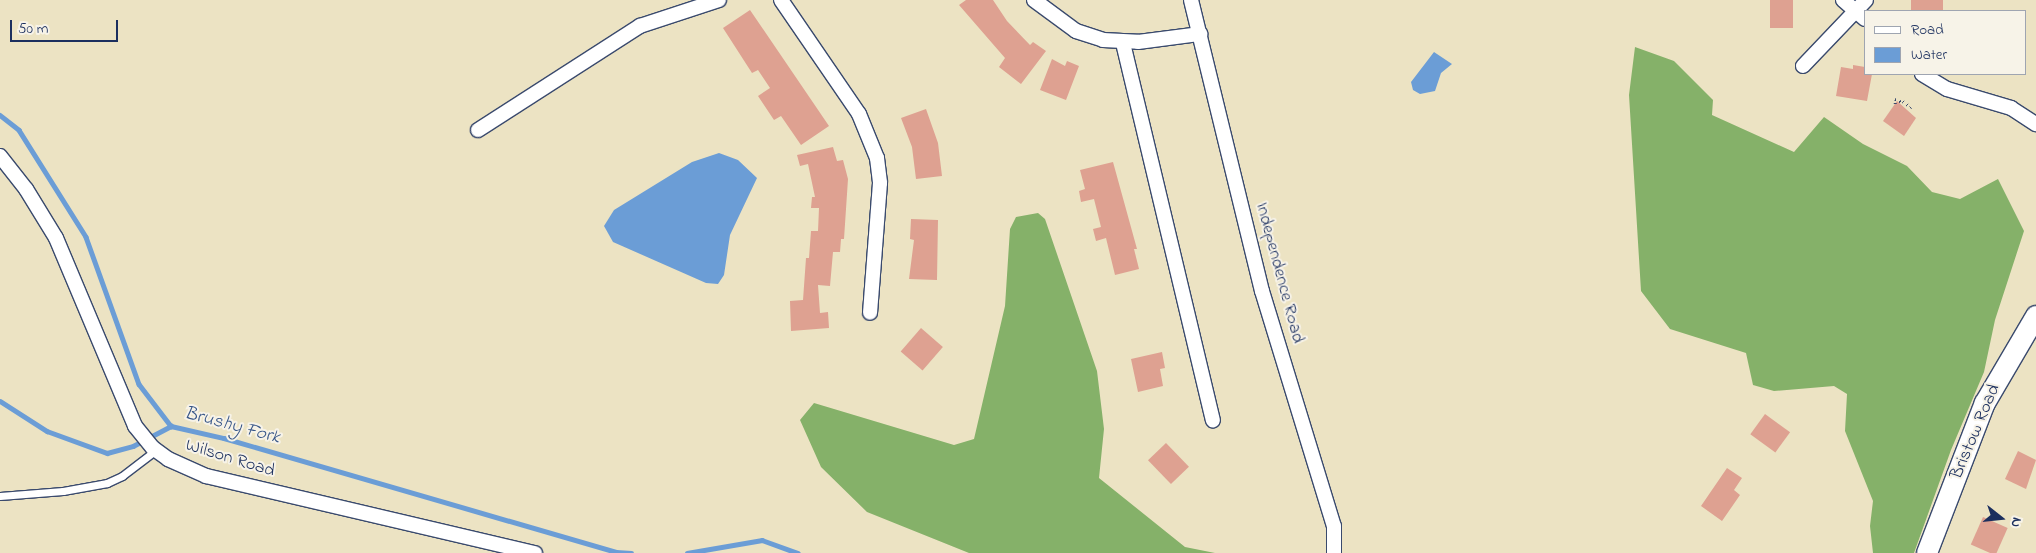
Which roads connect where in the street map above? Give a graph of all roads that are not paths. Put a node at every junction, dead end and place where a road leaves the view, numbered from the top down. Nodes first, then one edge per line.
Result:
1 (719, 0) edge
2 (782, 0) edge
3 (1034, 0) edge
4 (1191, 0) edge
5 (1844, 0) edge
6 (1866, 0) edge
7 (1860, 15) edge
8 (1200, 34) junction
9 (1123, 43) junction
10 (1803, 66) dead end
11 (1924, 75) edge
12 (2036, 124) edge
13 (478, 130) dead end
14 (0, 156) edge
15 (870, 313) dead end
16 (2036, 316) edge
17 (1213, 420) dead end
18 (156, 450) junction
19 (0, 496) edge
20 (535, 553) edge
21 (1334, 553) edge
22 (1927, 553) edge

1 - 13 street
2 - 15 street
3 - 9 street
4 - 8 street, Independence Road
5 - 7 street
6 - 7 street
7 - 10 street
8 - 9 street
8 - 21 street, Independence Road
9 - 17 street
11 - 12 street
14 - 18 street, Wilson Road
16 - 22 main road, Bristow Road
18 - 19 lane
18 - 20 street, Wilson Road

